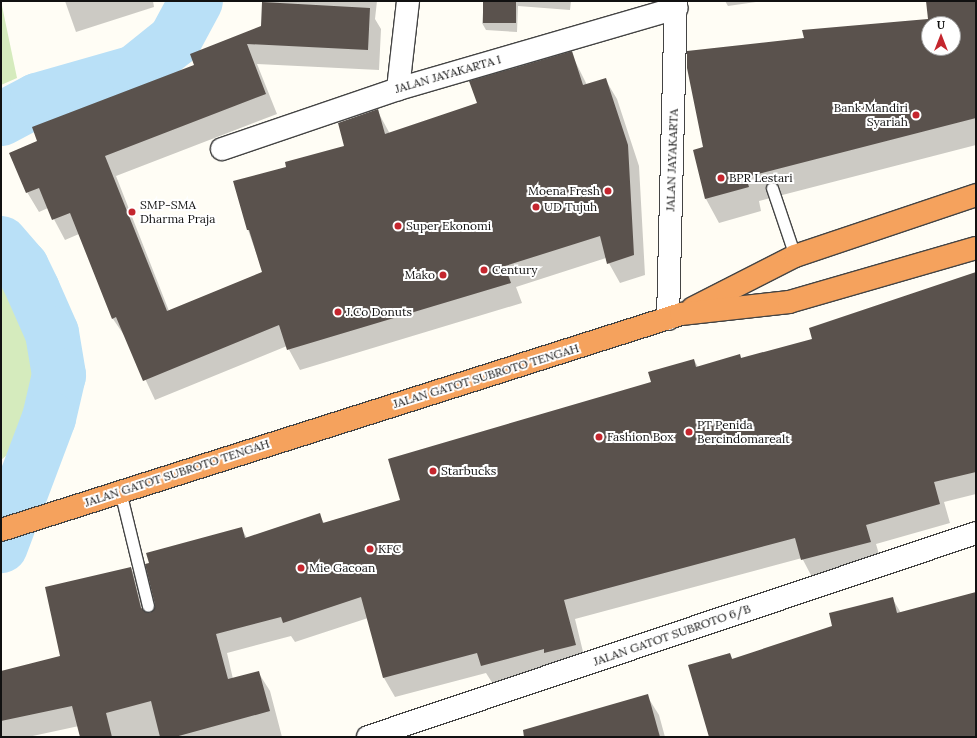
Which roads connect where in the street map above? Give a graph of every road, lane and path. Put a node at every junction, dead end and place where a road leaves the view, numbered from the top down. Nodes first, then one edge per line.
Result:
1 (408, 1) edge
2 (676, 4) edge
3 (398, 89) junction
4 (222, 149) dead end
5 (772, 188) dead end
6 (976, 195) edge
7 (976, 248) edge
8 (796, 256) junction
9 (674, 317) junction
10 (120, 491) junction
11 (1, 530) edge
12 (976, 533) edge
13 (148, 606) dead end
14 (368, 737) edge

1 - 3 street
2 - 3 street, JALAN JAYAKARTA I
2 - 9 street, JALAN JAYAKARTA
3 - 4 street, JALAN JAYAKARTA I
5 - 8 lane
6 - 8 highway
7 - 9 highway, JALAN GATOT SUBROTO TENGAH
8 - 9 highway
9 - 10 highway, JALAN GATOT SUBROTO TENGAH
10 - 11 highway, JALAN GATOT SUBROTO TENGAH
10 - 13 lane
12 - 14 street, JALAN GATOT SUBROTO 6/B

